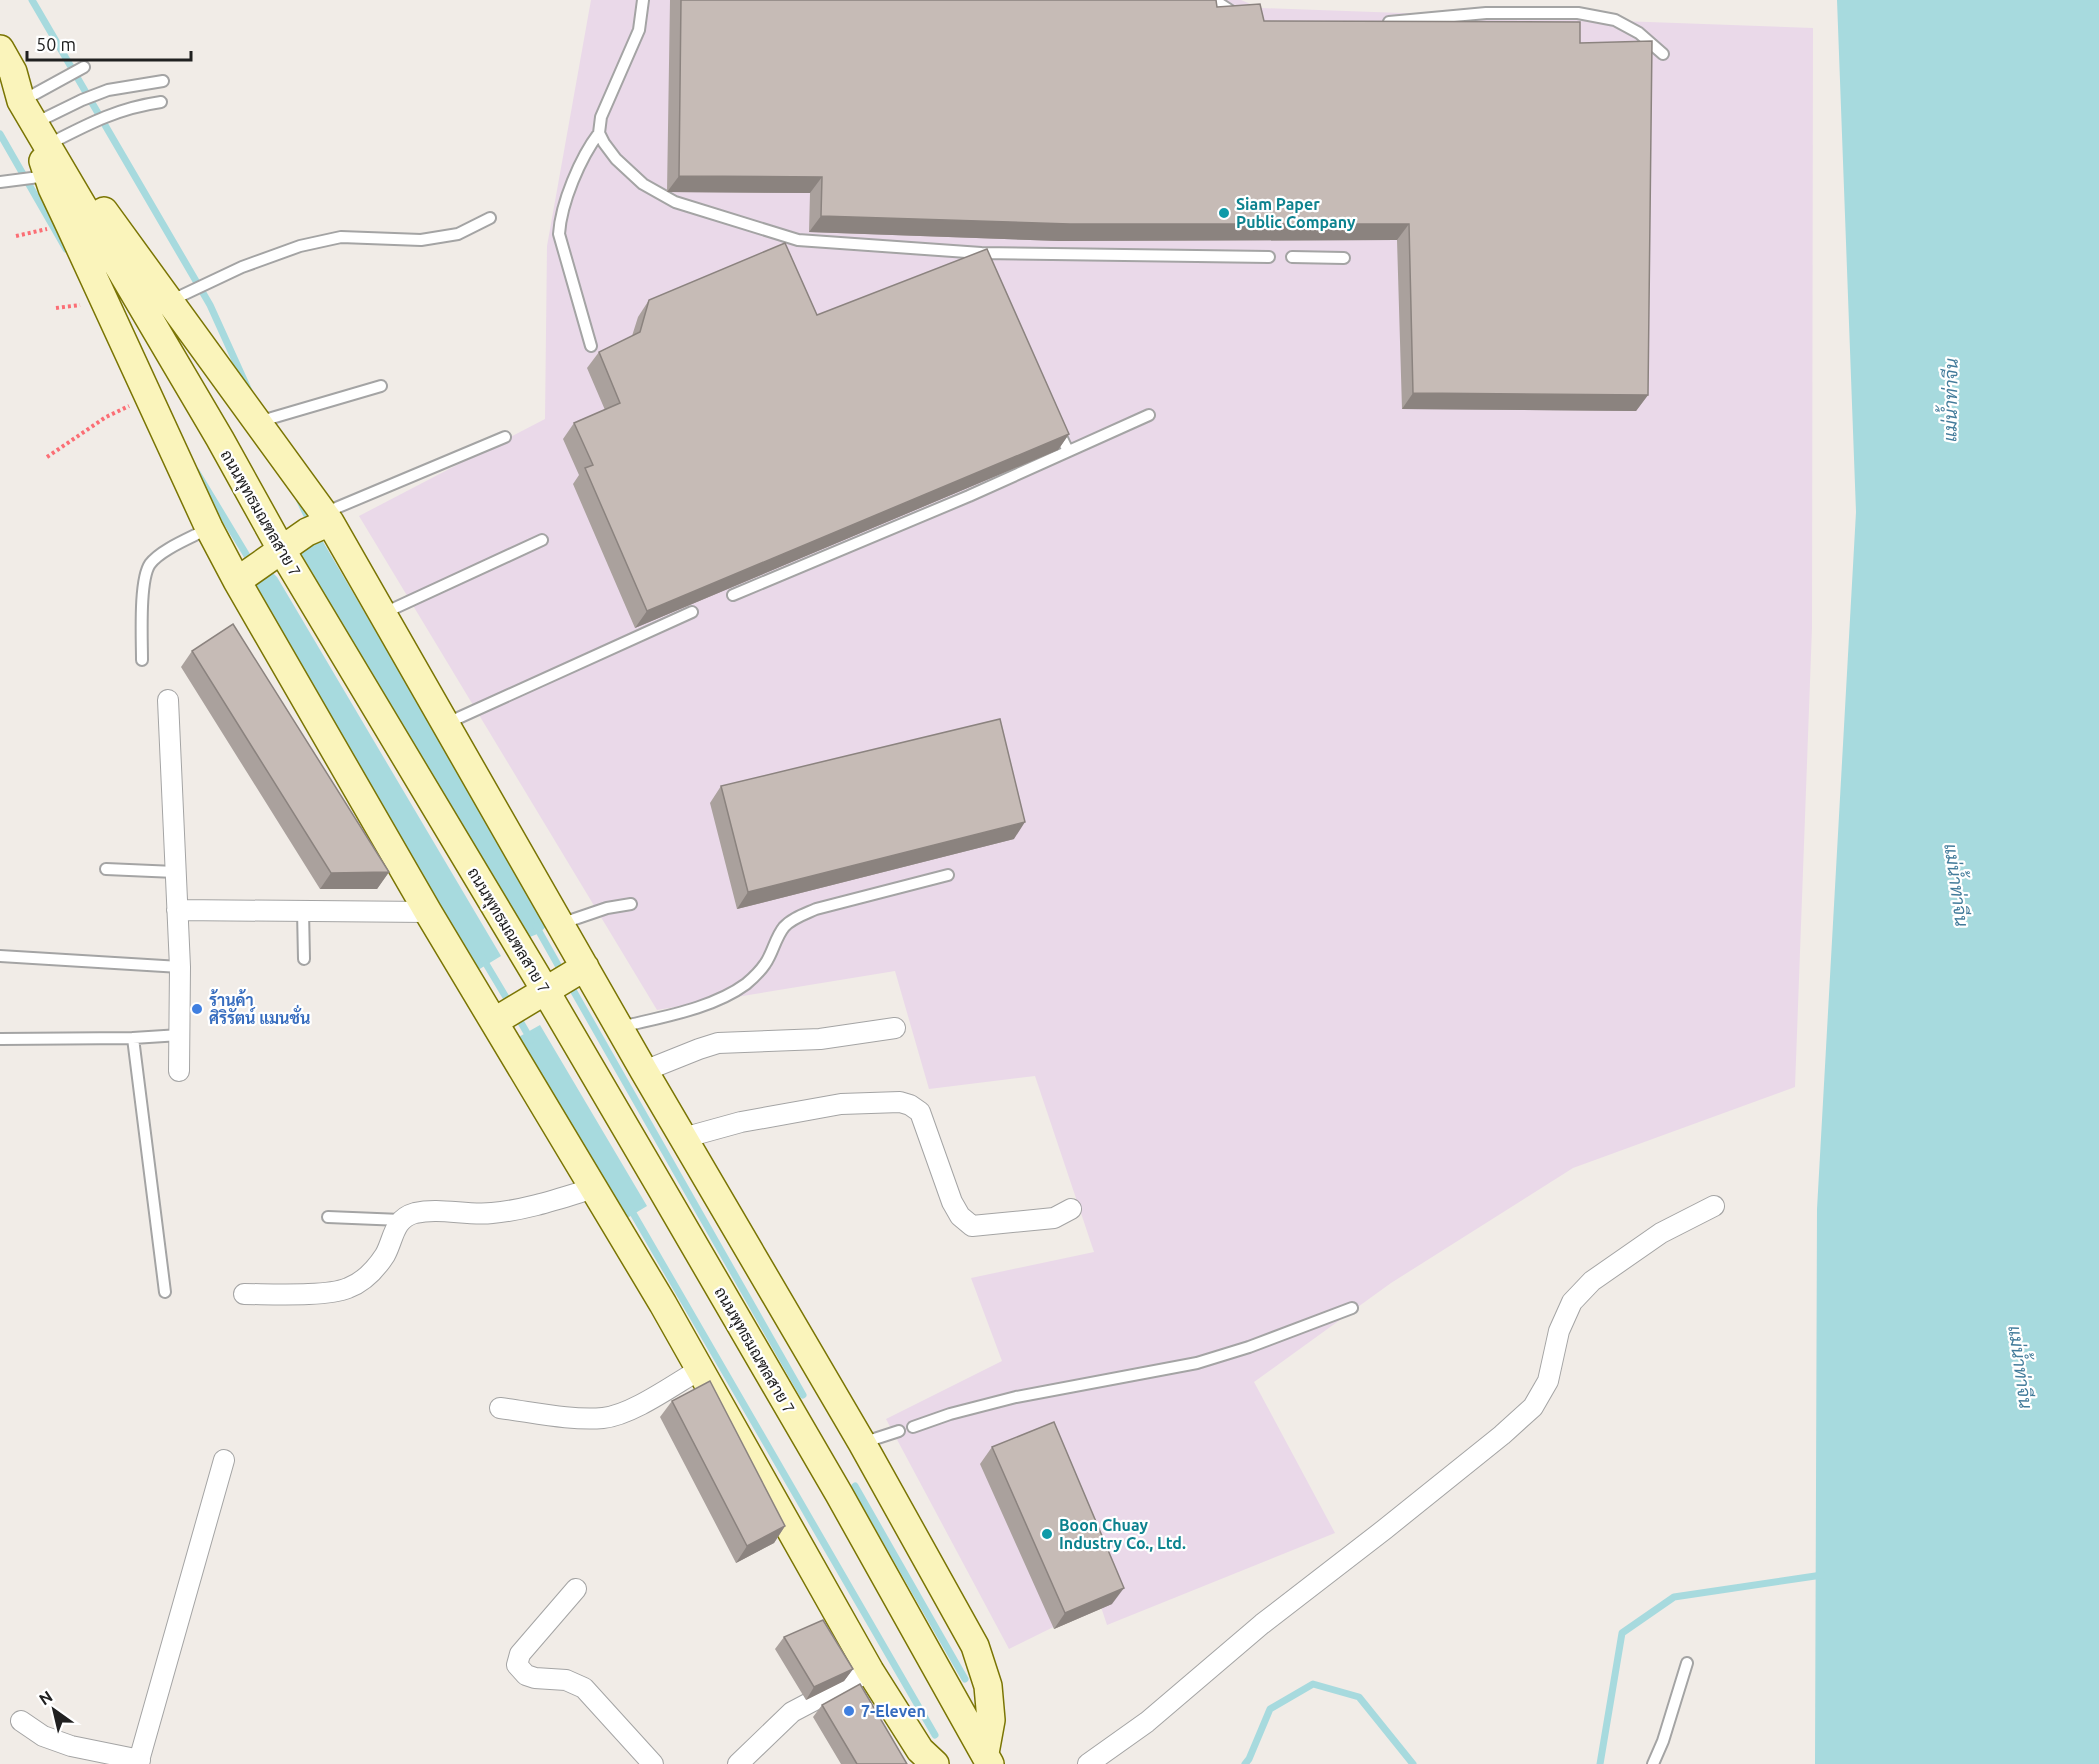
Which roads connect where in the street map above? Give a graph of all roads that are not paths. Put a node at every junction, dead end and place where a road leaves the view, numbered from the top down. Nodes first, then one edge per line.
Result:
1 (643, 0) edge
2 (1214, 0) edge
3 (1239, 16) edge
4 (1381, 23) edge
5 (0, 49) edge
6 (1663, 54) dead end
7 (84, 68) dead end
8 (163, 81) dead end
9 (0, 84) edge
10 (160, 102) dead end
11 (37, 124) junction
12 (599, 133) junction
13 (47, 176) junction
14 (0, 182) edge
15 (490, 218) dead end
16 (981, 253) junction
17 (1269, 257) dead end
18 (1292, 257) dead end
19 (1344, 258) dead end
20 (990, 274) edge
21 (170, 301) junction
22 (591, 346) dead end
23 (381, 386) dead end
24 (1149, 414) dead end
25 (1054, 420) edge
26 (258, 422) junction
27 (505, 438) dead end
28 (1068, 451) junction
29 (327, 518) junction
30 (209, 528) junction
31 (542, 540) dead end
32 (281, 549) junction
33 (237, 581) junction
34 (733, 595) edge
35 (693, 612) edge
36 (381, 614) junction
37 (142, 660) dead end
38 (168, 700) dead end
39 (445, 724) junction
40 (106, 869) dead end
41 (176, 872) junction
42 (948, 875) dead end
43 (631, 904) dead end
44 (177, 910) junction
45 (303, 911) junction
46 (428, 912) junction
47 (560, 924) junction
48 (0, 956) edge
49 (304, 959) dead end
50 (180, 967) junction
51 (585, 967) junction
52 (545, 990) junction
53 (495, 1021) junction
54 (621, 1027) junction
55 (895, 1028) dead end
56 (180, 1035) junction
57 (133, 1038) junction
58 (0, 1039) edge
59 (179, 1071) dead end
60 (644, 1071) junction
61 (683, 1138) junction
62 (594, 1188) junction
63 (1714, 1206) dead end
64 (1071, 1209) dead end
65 (328, 1217) dead end
66 (401, 1220) junction
67 (165, 1293) dead end
68 (244, 1294) dead end
69 (1352, 1308) dead end
70 (699, 1370) junction
71 (500, 1408) dead end
72 (913, 1427) dead end
73 (899, 1431) dead end
74 (856, 1433) junction
75 (810, 1445) junction
76 (224, 1460) dead end
77 (576, 1590) dead end
78 (1687, 1663) dead end
79 (870, 1671) junction
80 (21, 1721) dead end
81 (988, 1761) edge
82 (1092, 1761) edge
83 (139, 1762) edge
84 (653, 1764) edge
85 (738, 1764) edge
86 (935, 1764) edge
87 (1653, 1764) edge

1 - 12 lane
2 - 3 lane
4 - 6 lane
5 - 11 main road, ถนนพุทธมณฑลสาย 7
7 - 11 lane
8 - 11 lane
9 - 11 main road, ถนนพุทธมณฑลสาย 7
10 - 11 lane
11 - 13 main road
11 - 21 main road
11 - 32 main road, ถนนพุทธมณฑลสาย 7
12 - 16 lane
12 - 22 lane
13 - 14 lane
13 - 30 main road
15 - 21 lane
16 - 17 lane
16 - 20 lane
18 - 19 lane
21 - 26 main road
23 - 26 lane
24 - 28 lane
25 - 28 lane
26 - 29 main road
27 - 29 lane
28 - 34 lane
29 - 32 main road
29 - 36 main road
30 - 33 main road
30 - 37 lane
31 - 36 lane
32 - 33 main road
32 - 52 main road, ถนนพุทธมณฑลสาย 7
33 - 46 main road
35 - 39 lane
36 - 39 main road
38 - 41 street
39 - 47 main road
40 - 41 lane
41 - 44 street
42 - 54 lane
43 - 47 lane
44 - 45 street
44 - 50 street
45 - 46 street
45 - 49 lane
46 - 53 main road
47 - 51 main road
48 - 50 lane
50 - 56 street
51 - 52 main road
51 - 54 main road
52 - 53 main road
52 - 75 main road, ถนนพุทธมณฑลสาย 7
53 - 62 main road
54 - 60 main road
55 - 60 street
56 - 57 lane
56 - 59 street
57 - 58 lane
57 - 67 lane
60 - 61 main road
61 - 64 street
61 - 74 main road
62 - 66 street
62 - 70 main road
63 - 82 street
65 - 66 lane
66 - 68 street
69 - 72 lane
70 - 71 street
70 - 79 main road
73 - 74 lane
74 - 75 main road
74 - 81 main road
75 - 81 main road, ถนนพุทธมณฑลสาย 7
76 - 83 street
77 - 84 street
78 - 87 lane
79 - 85 street
79 - 86 main road
80 - 83 street

